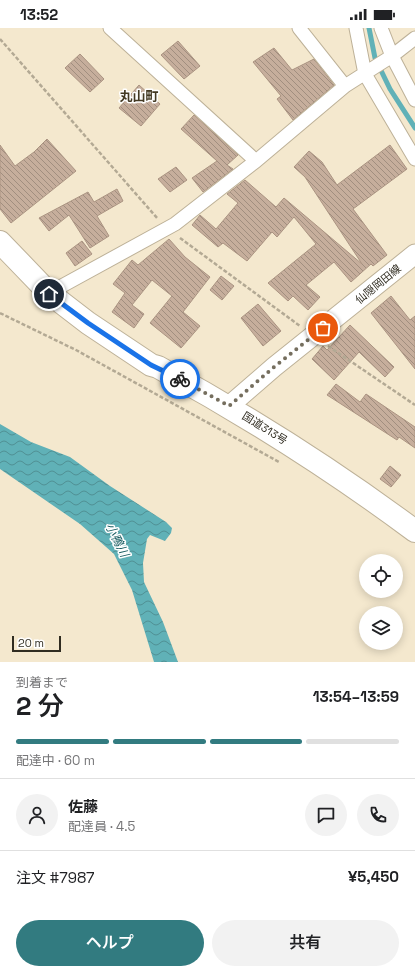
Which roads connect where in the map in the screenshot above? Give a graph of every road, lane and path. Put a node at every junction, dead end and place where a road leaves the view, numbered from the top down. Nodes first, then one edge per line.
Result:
1 (110, 28) edge
2 (299, 28) edge
3 (356, 28) edge
4 (381, 28) edge
5 (415, 38) edge
6 (0, 39) edge
7 (392, 56) junction
8 (365, 74) junction
9 (345, 86) junction
10 (415, 100) edge
11 (415, 159) edge
12 (256, 161) junction
13 (167, 229) junction
14 (0, 242) edge
15 (415, 254) edge
16 (49, 294) junction
17 (0, 313) edge
18 (313, 336) junction
19 (415, 405) edge
20 (229, 406) junction
21 (284, 465) dead end
22 (415, 531) edge

1 - 12 street
2 - 9 street
3 - 8 street
4 - 7 street
5 - 7 street
6 - 13 path
7 - 8 street
7 - 10 street
8 - 9 street
8 - 11 street
9 - 12 street
12 - 13 street
13 - 16 street
13 - 18 path
14 - 16 highway, 国道313号
15 - 18 main road, 仙隠岡田線
16 - 20 highway, 国道313号
17 - 21 path
18 - 19 path
18 - 20 main road, 仙隠岡田線
20 - 22 highway, 国道313号

